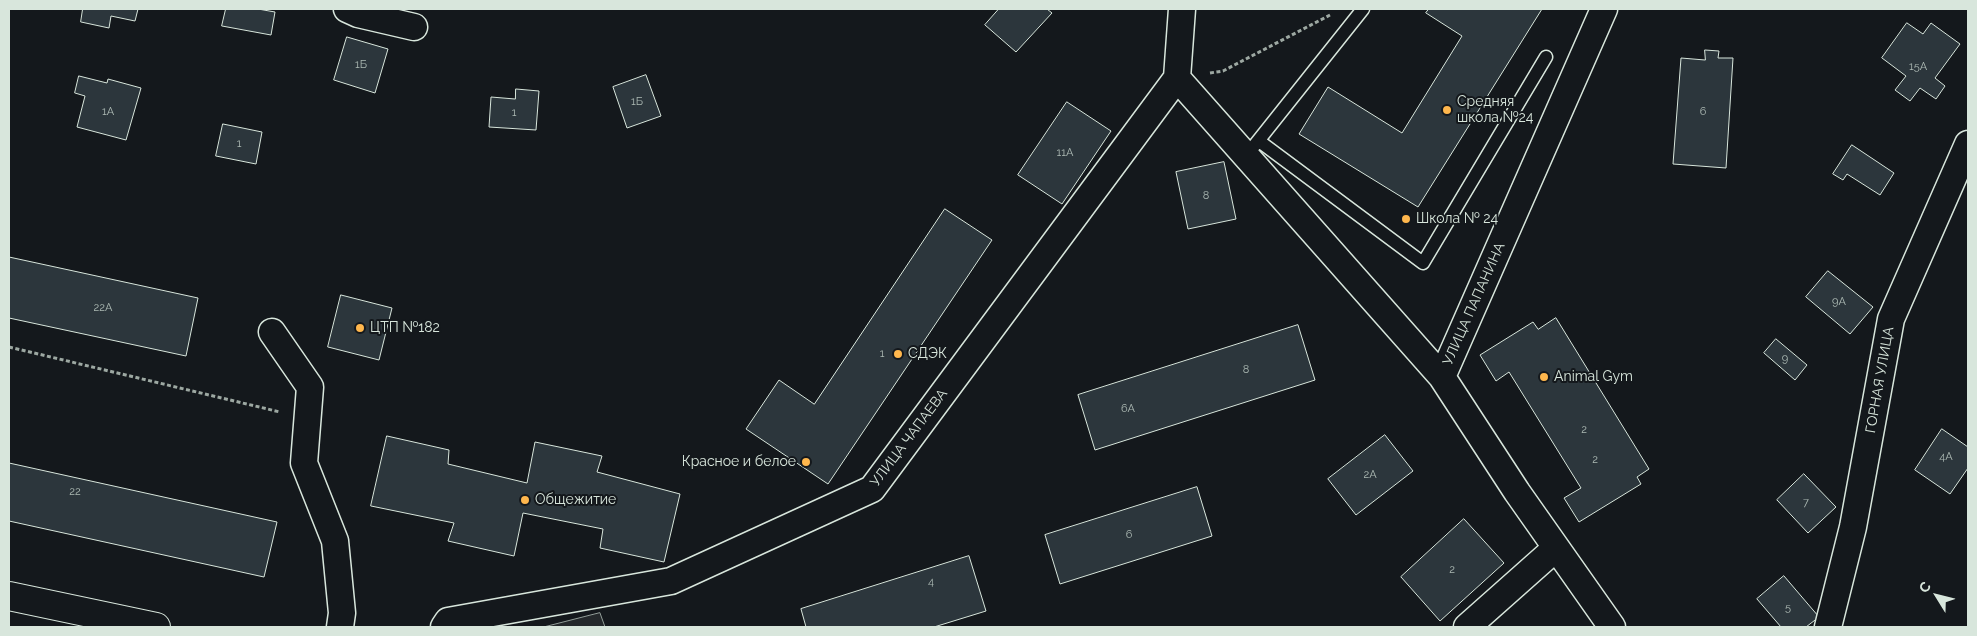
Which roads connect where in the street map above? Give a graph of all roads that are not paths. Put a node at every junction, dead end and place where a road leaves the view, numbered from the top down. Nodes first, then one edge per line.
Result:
1 (347, 9) edge
2 (1182, 9) edge
3 (1363, 9) edge
4 (1604, 9) edge
5 (414, 27) dead end
6 (1546, 56) dead end
7 (1177, 78) junction
8 (1968, 144) edge
9 (1253, 148) junction
10 (272, 332) dead end
11 (1442, 377) junction
12 (1556, 548) junction
13 (9, 596) edge
14 (156, 627) edge
15 (340, 627) edge
16 (444, 627) edge
17 (1467, 627) edge
18 (1612, 627) edge
19 (1828, 627) edge

1 - 5 street
2 - 7 street
3 - 9 lane
4 - 11 street, УЛИЦА ПАПАНИНА
6 - 9 lane
7 - 9 street
7 - 16 street, УЛИЦА ЧАПАЕВА
8 - 19 street, ГОРНАЯ УЛИЦА
9 - 11 street
10 - 15 street
11 - 12 street, УЛИЦА ПАПАНИНА
12 - 17 street
12 - 18 street, УЛИЦА ПАПАНИНА
13 - 14 street

